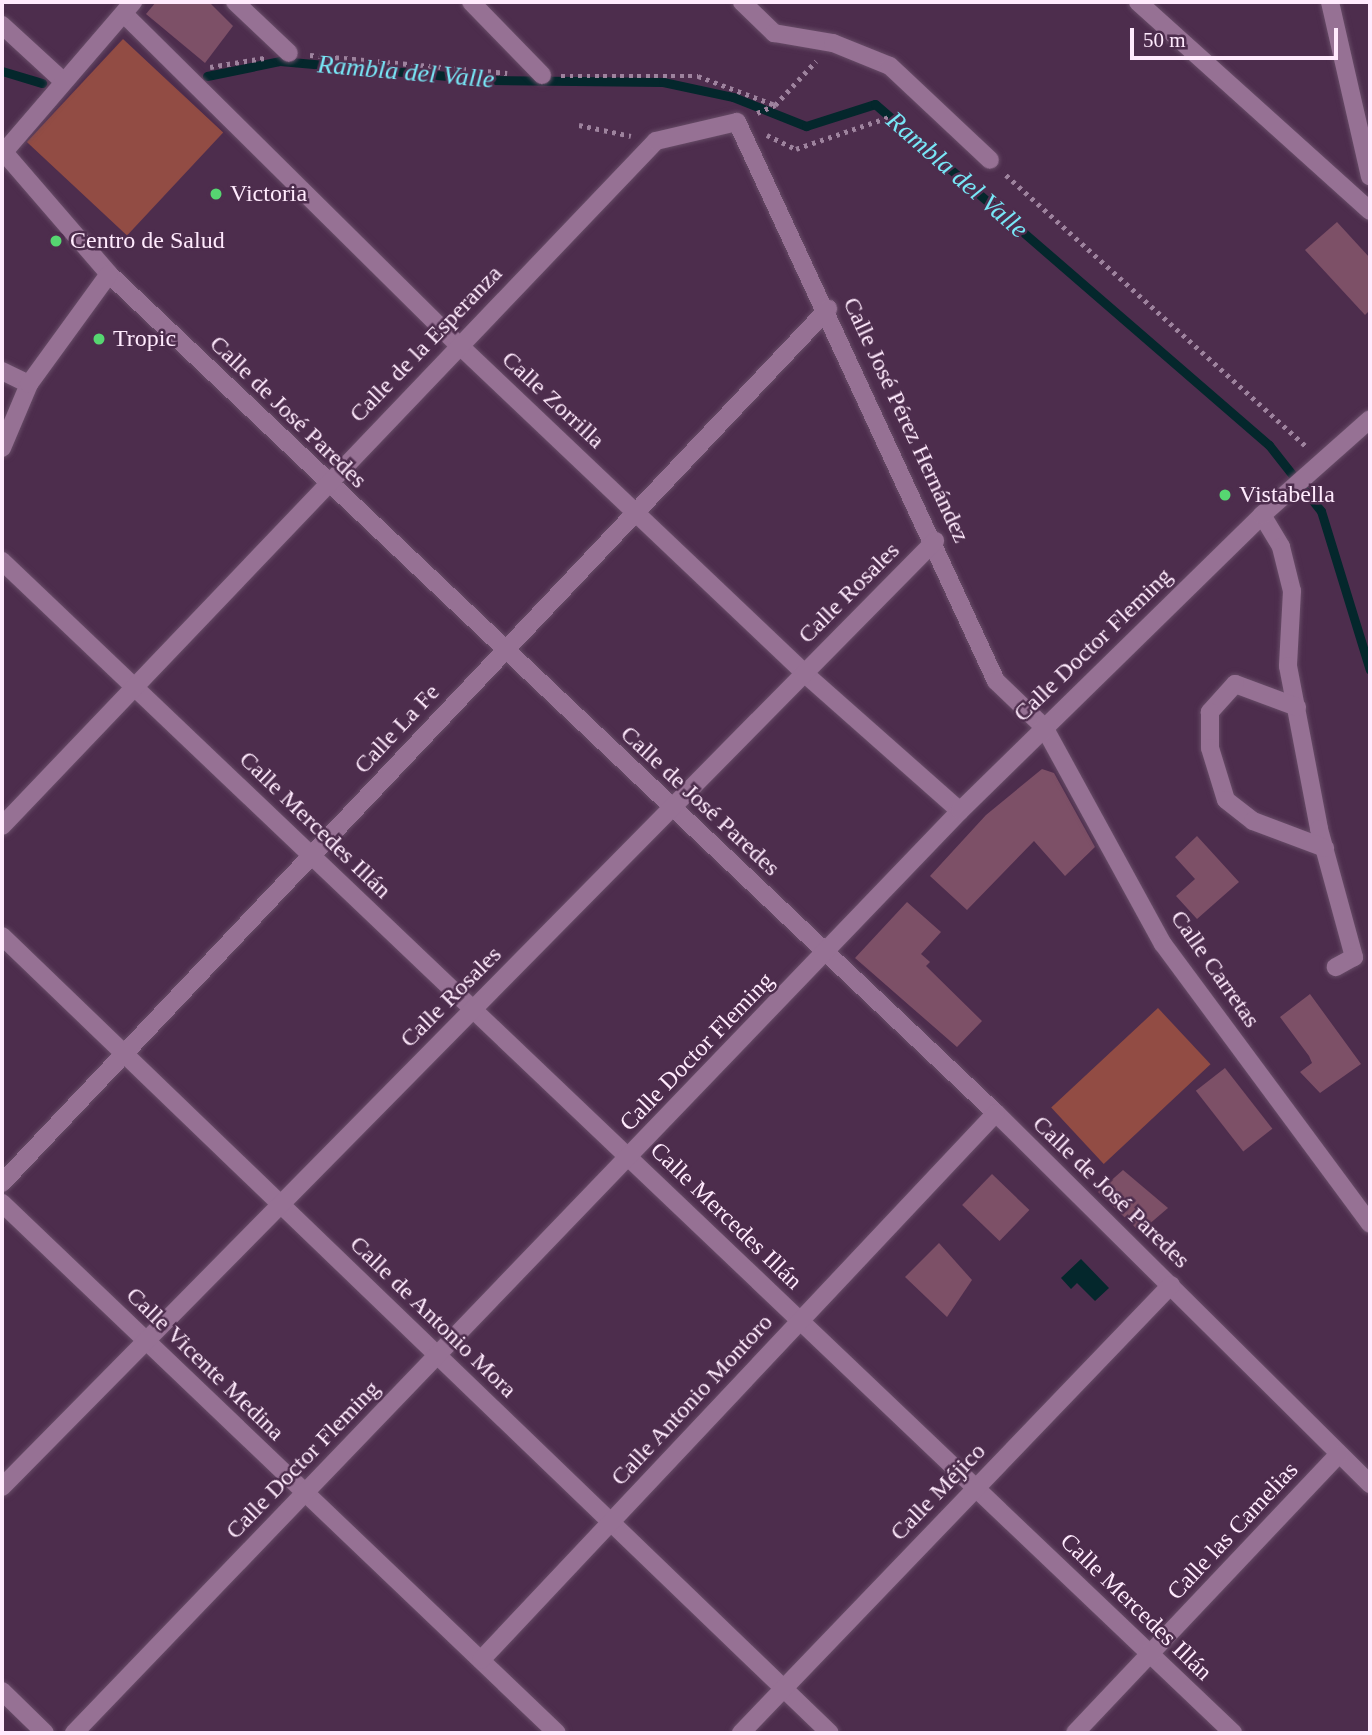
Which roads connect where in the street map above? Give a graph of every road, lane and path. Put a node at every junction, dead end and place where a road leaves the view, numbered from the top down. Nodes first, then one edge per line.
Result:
1 (235, 2) edge
2 (471, 2) edge
3 (742, 2) edge
4 (1138, 2) edge
5 (1330, 2) edge
6 (128, 8) edge
7 (2, 25) edge
8 (289, 53) dead end
9 (542, 75) dead end
10 (63, 82) junction
11 (889, 117) dead end
12 (737, 122) junction
13 (579, 125) dead end
14 (656, 141) junction
15 (3, 151) edge
16 (990, 160) joint
17 (1370, 176) edge
18 (1370, 211) edge
19 (109, 274) junction
20 (828, 309) junction
21 (460, 346) junction
22 (2, 370) edge
23 (29, 384) junction
24 (1370, 419) edge
25 (2, 448) edge
26 (1325, 464) junction
27 (325, 483) junction
28 (637, 511) junction
29 (1262, 515) junction
30 (935, 541) junction
31 (2, 561) edge
32 (504, 652) junction
33 (804, 673) junction
34 (134, 686) junction
35 (1297, 707) junction
36 (1044, 727) junction
37 (671, 808) junction
38 (960, 811) junction
39 (2, 826) edge
40 (1325, 848) junction
41 (311, 855) junction
42 (2, 936) edge
43 (826, 954) junction
44 (1336, 967) dead end
45 (473, 1010) junction
46 (124, 1054) junction
47 (996, 1113) junction
48 (629, 1158) junction
49 (2, 1183) edge
50 (2, 1203) edge
51 (280, 1204) junction
52 (1370, 1224) edge
53 (1171, 1285) junction
54 (800, 1321) junction
55 (146, 1341) junction
56 (438, 1356) junction
57 (1339, 1454) junction
58 (1370, 1483) edge
59 (2, 1487) edge
60 (976, 1488) junction
61 (305, 1493) junction
62 (611, 1522) junction
63 (1150, 1654) junction
64 (481, 1660) junction
65 (784, 1688) junction
66 (2, 1692) edge
67 (45, 1733) edge
68 (74, 1733) edge
69 (557, 1733) edge
70 (741, 1733) edge
71 (830, 1733) edge
72 (1075, 1733) edge
73 (1233, 1733) edge

1 - 8 street
2 - 9 street
3 - 16 street
4 - 18 street
5 - 17 street
6 - 10 street
6 - 21 street, Calle Zorrilla
7 - 10 street
10 - 15 street
11 - 12 path
12 - 14 street
12 - 20 street, Calle José Pérez Hernández
13 - 14 path
14 - 21 street, Calle de la Esperanza
15 - 19 street, Calle de José Paredes
16 - 26 path
19 - 23 street
19 - 27 street, Calle de José Paredes
20 - 28 street, Calle La Fe
20 - 30 street, Calle José Pérez Hernández
21 - 27 street, Calle de la Esperanza
21 - 28 street, Calle Zorrilla
22 - 23 street
23 - 25 street
24 - 26 street, Calle Doctor Fleming
26 - 29 street, Calle Doctor Fleming
27 - 32 street, Calle de José Paredes
27 - 34 street, Calle de la Esperanza
28 - 32 street, Calle La Fe
28 - 33 street, Calle Zorrilla
29 - 35 street
29 - 36 street, Calle Doctor Fleming
30 - 33 street, Calle Rosales
30 - 36 street, Calle José Pérez Hernández
31 - 34 street, Calle Mercedes Illán
32 - 37 street, Calle de José Paredes
32 - 41 street, Calle La Fe
33 - 37 street, Calle Rosales
33 - 38 street, Calle Zorrilla
34 - 39 street, Calle de la Esperanza
34 - 41 street, Calle Mercedes Illán
35 - 40 street
35 - 40 street
36 - 38 street, Calle Doctor Fleming
36 - 52 street, Calle Carretas
37 - 43 street, Calle de José Paredes
37 - 45 street, Calle Rosales
38 - 43 street, Calle Doctor Fleming
40 - 44 street
41 - 45 street, Calle Mercedes Illán
41 - 46 street, Calle La Fe
42 - 46 street, Calle de Antonio Mora
43 - 47 street, Calle de José Paredes
43 - 48 street, Calle Doctor Fleming
45 - 48 street, Calle Mercedes Illán
45 - 51 street, Calle Rosales
46 - 49 street, Calle La Fe
46 - 51 street, Calle de Antonio Mora
47 - 53 street, Calle de José Paredes
47 - 54 street, Calle Antonio Montoro
48 - 54 street, Calle Mercedes Illán
48 - 56 street, Calle Doctor Fleming
50 - 55 street, Calle Vicente Medina
51 - 55 street, Calle Rosales
51 - 56 street, Calle de Antonio Mora
53 - 57 street, Calle de José Paredes
53 - 60 street, Calle Méjico
54 - 60 street, Calle Mercedes Illán
54 - 62 street, Calle Antonio Montoro
55 - 59 street, Calle Rosales
55 - 61 street, Calle Vicente Medina
56 - 61 street, Calle Doctor Fleming
56 - 62 street, Calle de Antonio Mora
57 - 58 street, Calle de José Paredes
57 - 63 street, Calle las Camelias
60 - 63 street, Calle Mercedes Illán
60 - 65 street, Calle Méjico
61 - 64 street, Calle Vicente Medina
61 - 68 street, Calle Doctor Fleming
62 - 64 street, Calle Antonio Montoro
62 - 65 street, Calle de Antonio Mora
63 - 72 street, Calle las Camelias
63 - 73 street, Calle Mercedes Illán
64 - 69 street, Calle Vicente Medina
65 - 70 street, Calle Méjico
65 - 71 street, Calle de Antonio Mora
66 - 67 street

